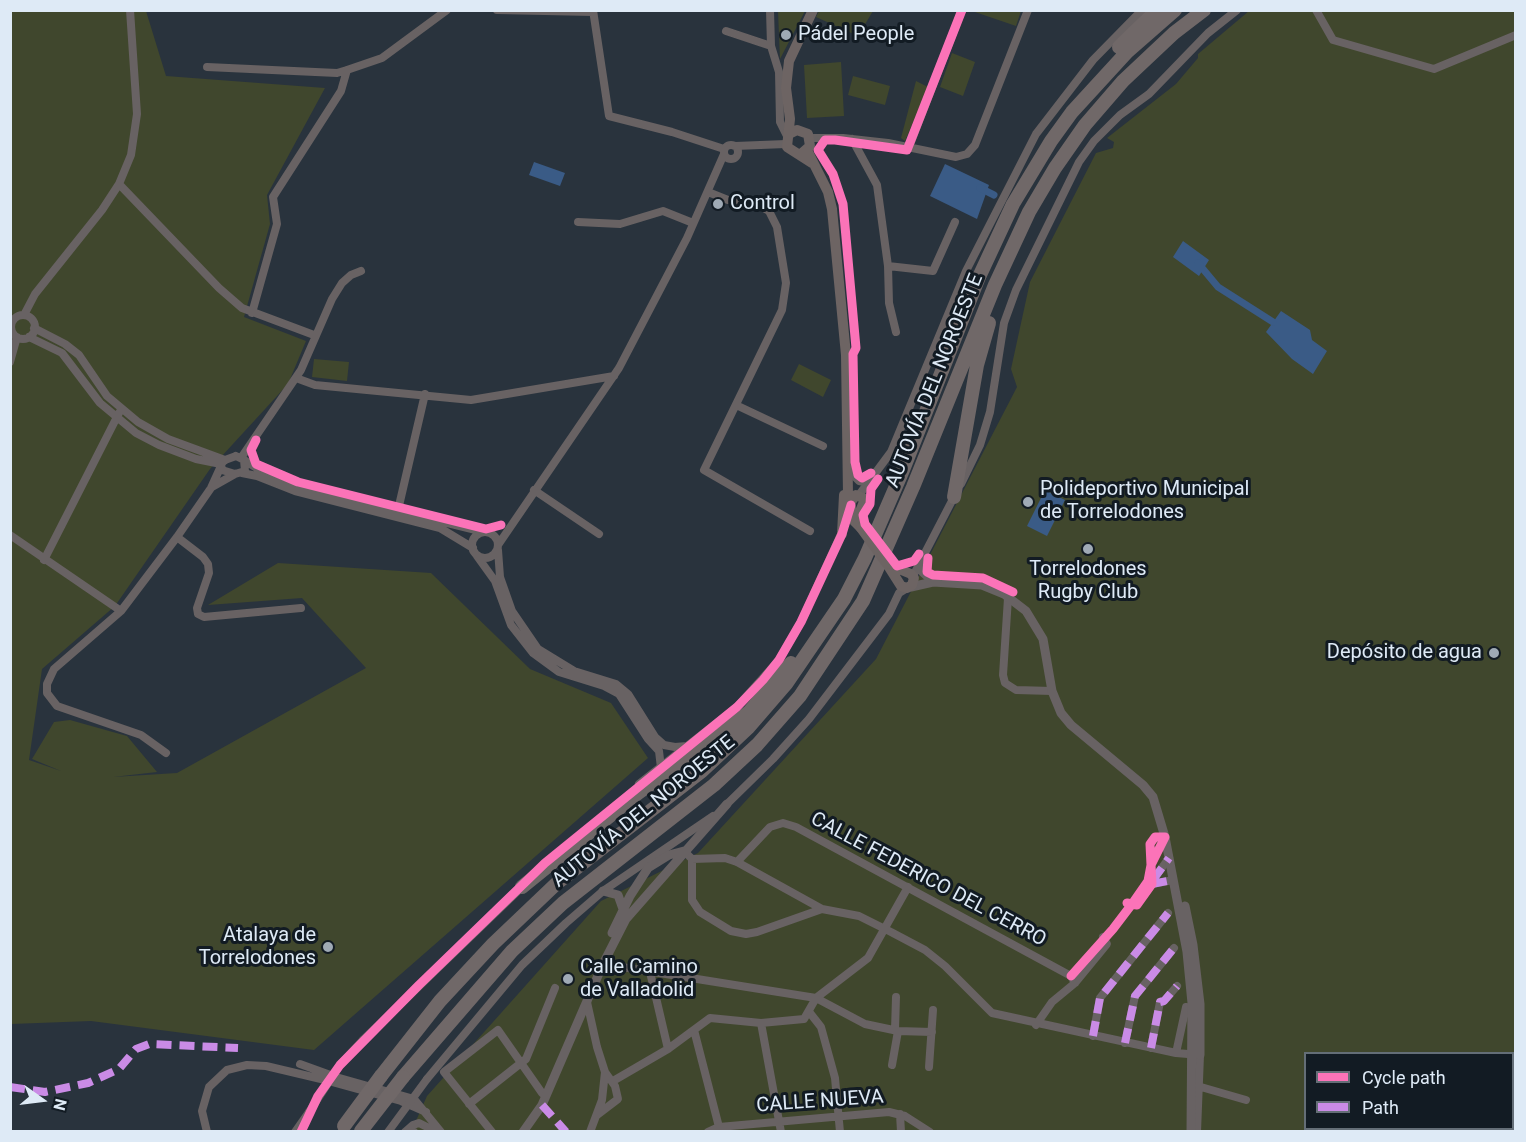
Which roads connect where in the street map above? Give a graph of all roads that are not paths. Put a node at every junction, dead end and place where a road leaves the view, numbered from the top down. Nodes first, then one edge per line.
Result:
1 (130, 10) edge
2 (447, 10) edge
3 (497, 10) edge
4 (770, 10) edge
5 (813, 10) edge
6 (962, 10) edge
7 (1028, 10) edge
8 (1142, 10) edge
9 (1157, 10) edge
10 (1175, 10) edge
11 (1204, 10) edge
12 (1237, 10) edge
13 (1316, 10) edge
14 (593, 11) edge
15 (726, 31) dead end
16 (1515, 35) edge
17 (771, 46) junction
18 (207, 68) dead end
19 (347, 70) junction
20 (1072, 112) junction
21 (790, 136) junction
22 (810, 138) junction
23 (852, 139) junction
24 (735, 146) junction
25 (756, 146) junction
26 (909, 147) junction
27 (724, 151) junction
28 (803, 152) junction
29 (735, 157) junction
30 (1055, 168) junction
31 (715, 176) junction
32 (119, 184) junction
33 (708, 192) junction
34 (578, 222) dead end
35 (955, 222) dead end
36 (693, 224) junction
37 (888, 266) junction
38 (361, 271) dead end
39 (17, 314) edge
40 (252, 314) junction
41 (11, 325) edge
42 (34, 328) junction
43 (896, 332) dead end
44 (314, 336) junction
45 (17, 337) junction
46 (28, 337) junction
47 (10, 362) edge
48 (614, 376) junction
49 (296, 378) junction
50 (591, 380) junction
51 (425, 394) junction
52 (600, 396) junction
53 (736, 405) junction
54 (122, 409) junction
55 (117, 417) junction
56 (848, 445) junction
57 (823, 446) dead end
58 (243, 459) junction
59 (222, 463) junction
60 (850, 469) junction
61 (238, 473) junction
62 (869, 483) junction
63 (211, 488) junction
64 (534, 490) junction
65 (859, 495) junction
66 (954, 497) junction
67 (853, 506) junction
68 (398, 510) junction
69 (514, 520) junction
70 (810, 531) dead end
71 (488, 533) junction
72 (598, 534) dead end
73 (842, 534) junction
74 (10, 535) edge
75 (177, 537) junction
76 (498, 547) junction
77 (475, 552) junction
78 (924, 556) junction
79 (865, 558) junction
80 (44, 560) junction
81 (933, 582) junction
82 (910, 584) junction
83 (1008, 598) junction
84 (301, 608) dead end
85 (121, 611) junction
86 (514, 623) junction
87 (1052, 691) junction
88 (688, 746) junction
89 (662, 748) junction
90 (166, 753) dead end
91 (661, 768) junction
92 (727, 804) junction
93 (1165, 837) junction
94 (684, 851) junction
95 (1169, 858) junction
96 (692, 859) junction
97 (736, 862) junction
98 (1173, 880) junction
99 (1152, 882) junction
100 (522, 887) junction
101 (908, 887) junction
102 (603, 891) junction
103 (1127, 903) dead end
104 (623, 909) junction
105 (822, 909) junction
106 (1168, 913) dead end
107 (886, 929) junction
108 (1103, 937) dead end
109 (1174, 948) dead end
110 (603, 964) junction
111 (650, 972) junction
112 (1075, 983) junction
113 (1177, 986) dead end
114 (555, 988) dead end
115 (896, 997) dead end
116 (816, 998) junction
117 (587, 1002) junction
118 (1186, 1007) dead end
119 (933, 1010) dead end
120 (810, 1013) junction
121 (761, 1023) junction
122 (1036, 1025) junction
123 (694, 1030) junction
124 (896, 1031) junction
125 (932, 1032) junction
126 (1093, 1036) junction
127 (1125, 1043) junction
128 (1150, 1048) junction
129 (668, 1049) junction
130 (1176, 1053) junction
131 (1196, 1055) junction
132 (522, 1063) junction
133 (300, 1064) dead end
134 (892, 1065) dead end
135 (929, 1067) dead end
136 (604, 1072) junction
137 (613, 1081) junction
138 (1196, 1085) junction
139 (542, 1093) junction
140 (1246, 1100) dead end
141 (469, 1104) junction
142 (309, 1112) junction
143 (426, 1112) junction
144 (900, 1114) junction
145 (597, 1115) junction
146 (838, 1116) junction
147 (780, 1121) junction
148 (719, 1127) junction
149 (343, 1129) edge
150 (207, 1131) edge
151 (295, 1131) edge
152 (301, 1131) edge
153 (361, 1131) edge
154 (388, 1131) edge
155 (405, 1131) edge
156 (439, 1131) edge
157 (492, 1131) edge
158 (517, 1131) edge
159 (523, 1131) edge
160 (590, 1131) edge
161 (708, 1131) edge
162 (781, 1131) edge
163 (840, 1131) edge
164 (901, 1131) edge
165 (930, 1131) edge
166 (1191, 1131) edge
167 (1197, 1131) edge

1 - 32 street
2 - 19 street
3 - 14 street
4 - 17 street
5 - 21 main road
6 - 26 street
7 - 26 street
8 - 62 street
9 - 20 highway
10 - 20 highway, AUTOVÍA DEL NOROESTE
11 - 30 highway, AUTOVÍA DEL NOROESTE
12 - 66 street
13 - 16 street
14 - 27 street
15 - 17 street
17 - 21 street
18 - 19 street
19 - 40 street
20 - 79 highway, AUTOVÍA DEL NOROESTE
21 - 22 main road
21 - 25 street
21 - 28 main road
22 - 23 street
22 - 28 main road
23 - 26 street
23 - 37 street
24 - 25 street
24 - 27 street
24 - 29 street
25 - 29 street
27 - 29 street
27 - 31 street
28 - 56 main road
29 - 31 street
30 - 66 highway
30 - 153 highway, AUTOVÍA DEL NOROESTE, bridge
31 - 33 street
32 - 39 street
32 - 40 street
33 - 36 street
33 - 53 street
34 - 36 street
35 - 37 street
36 - 48 street
37 - 43 street
38 - 44 street
39 - 41 street
39 - 42 street
40 - 44 street
41 - 45 street
42 - 46 street
42 - 54 street
44 - 49 street
45 - 46 street
45 - 47 street
46 - 55 street
48 - 50 street
48 - 52 street
49 - 51 street
49 - 58 street
50 - 51 street
50 - 52 street
51 - 68 street
52 - 64 street
53 - 57 street
53 - 70 street
54 - 55 street
54 - 59 street
55 - 59 street
55 - 80 street
56 - 60 main road
56 - 73 main road
58 - 59 street
58 - 61 street
58 - 68 street
59 - 61 street
59 - 63 street
60 - 62 street
60 - 65 main road
60 - 67 main road
61 - 63 street
61 - 77 street
62 - 65 street
63 - 75 street
64 - 69 street
64 - 72 street
65 - 67 main road
66 - 78 street
67 - 73 street
67 - 82 main road, bridge
68 - 71 street
69 - 71 street
69 - 76 street
71 - 76 street
71 - 77 street
73 - 88 street
74 - 80 street
75 - 84 street
75 - 85 street
76 - 77 street
76 - 86 street
77 - 86 street
78 - 81 street
78 - 82 street
79 - 100 highway
79 - 149 highway, AUTOVÍA DEL NOROESTE, bridge
80 - 85 street
81 - 82 street
81 - 83 street
82 - 92 street
83 - 87 street
83 - 87 street
85 - 90 street
86 - 89 street
87 - 93 street
88 - 89 street
88 - 91 street
89 - 91 street
91 - 100 street
92 - 94 street
92 - 102 street
93 - 95 street
93 - 99 street
94 - 96 street
94 - 104 street
94 - 110 street
95 - 98 street
95 - 99 street
95 - 131 street
96 - 97 street
96 - 105 street
97 - 101 street, CALLE FEDERICO DEL CERRO
97 - 105 street
98 - 99 street
98 - 131 street
99 - 103 street
100 - 142 street, bridge
101 - 107 street
101 - 112 street, CALLE FEDERICO DEL CERRO
102 - 104 street
102 - 154 street, bridge
104 - 139 street
105 - 107 street
106 - 126 street
107 - 116 street
107 - 122 street
108 - 112 street
109 - 127 street
110 - 111 street
110 - 117 street
111 - 116 street
111 - 129 street
112 - 122 street
113 - 128 street
114 - 132 street
115 - 124 street
116 - 120 street
116 - 124 street
117 - 136 street
117 - 159 street
118 - 130 street
119 - 125 street
120 - 121 street
120 - 146 street
121 - 123 street
121 - 147 street
122 - 126 street
123 - 129 street
123 - 148 street
124 - 125 street
124 - 134 street
125 - 135 street
126 - 127 street
127 - 128 street
128 - 130 street
129 - 137 street
130 - 131 street
131 - 138 street
132 - 139 street
132 - 141 street
132 - 141 street
133 - 143 street
136 - 137 street
136 - 145 street
137 - 145 street
138 - 140 street
138 - 166 street
138 - 167 street
139 - 158 street
141 - 157 street
142 - 151 street
142 - 152 street
143 - 150 street
143 - 156 street
144 - 146 street, CALLE NUEVA
144 - 164 street
144 - 165 street, CALLE NUEVA
145 - 160 street
146 - 147 street, CALLE NUEVA
146 - 163 street
147 - 148 street, CALLE NUEVA
147 - 162 street
148 - 161 street, CALLE NUEVA
155 - 156 street

